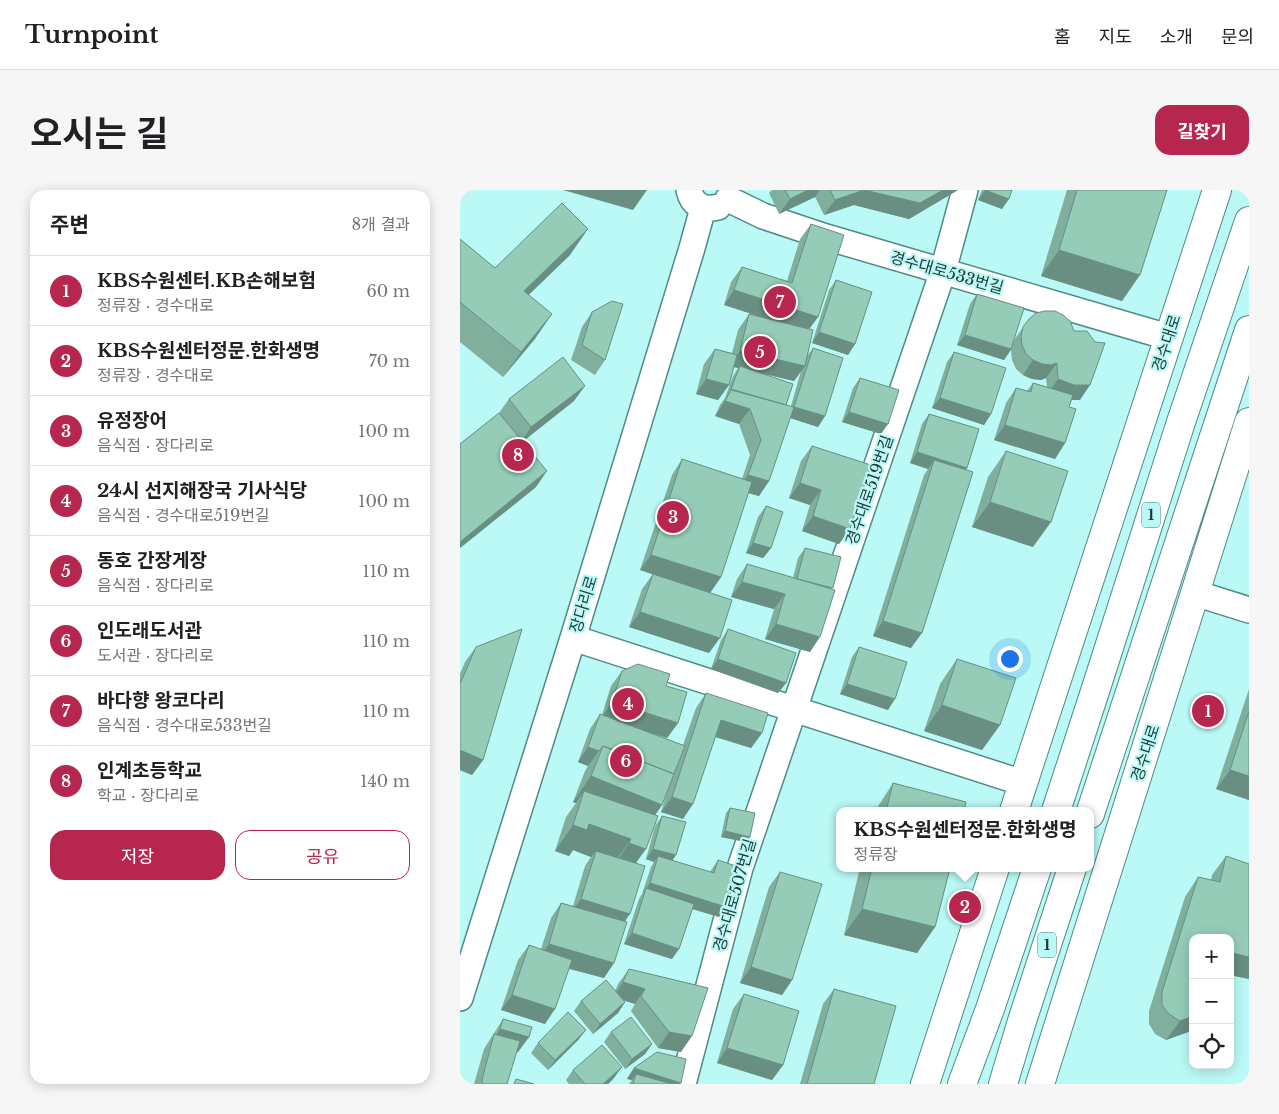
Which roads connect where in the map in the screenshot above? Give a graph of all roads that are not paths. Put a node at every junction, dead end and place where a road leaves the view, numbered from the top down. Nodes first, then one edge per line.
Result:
1 (965, 190) edge
2 (1217, 190) edge
3 (729, 195) edge
4 (696, 199) edge
5 (1249, 221) edge
6 (943, 271) junction
7 (1249, 330) edge
8 (1168, 336) junction
9 (1249, 422) edge
10 (1195, 593) junction
11 (1249, 610) edge
12 (573, 638) junction
13 (794, 709) junction
14 (1023, 783) junction
15 (1015, 807) edge
16 (1057, 807) edge
17 (1092, 807) edge
18 (995, 872) edge
19 (1036, 872) edge
20 (1071, 872) edge
21 (460, 998) edge
22 (1044, 1083) edge
23 (682, 1084) edge
24 (925, 1084) edge
25 (962, 1084) edge
26 (1003, 1084) edge

1 - 6 street
2 - 8 main road, 경수대로
3 - 4 street
3 - 6 street, 경수대로533번길
4 - 12 street, 장다리로
5 - 16 main road, 1
6 - 8 street, 경수대로533번길
6 - 13 street, 경수대로519번길
7 - 17 main road, 1
8 - 14 main road, 경수대로
9 - 10 main road, 경수대로
10 - 11 street
10 - 22 main road, 경수대로
12 - 13 street
12 - 21 street, 장다리로
13 - 14 street
13 - 23 street, 경수대로507번길
14 - 15 main road, 경수대로
18 - 24 main road
19 - 25 main road, 1
20 - 26 main road, 1

